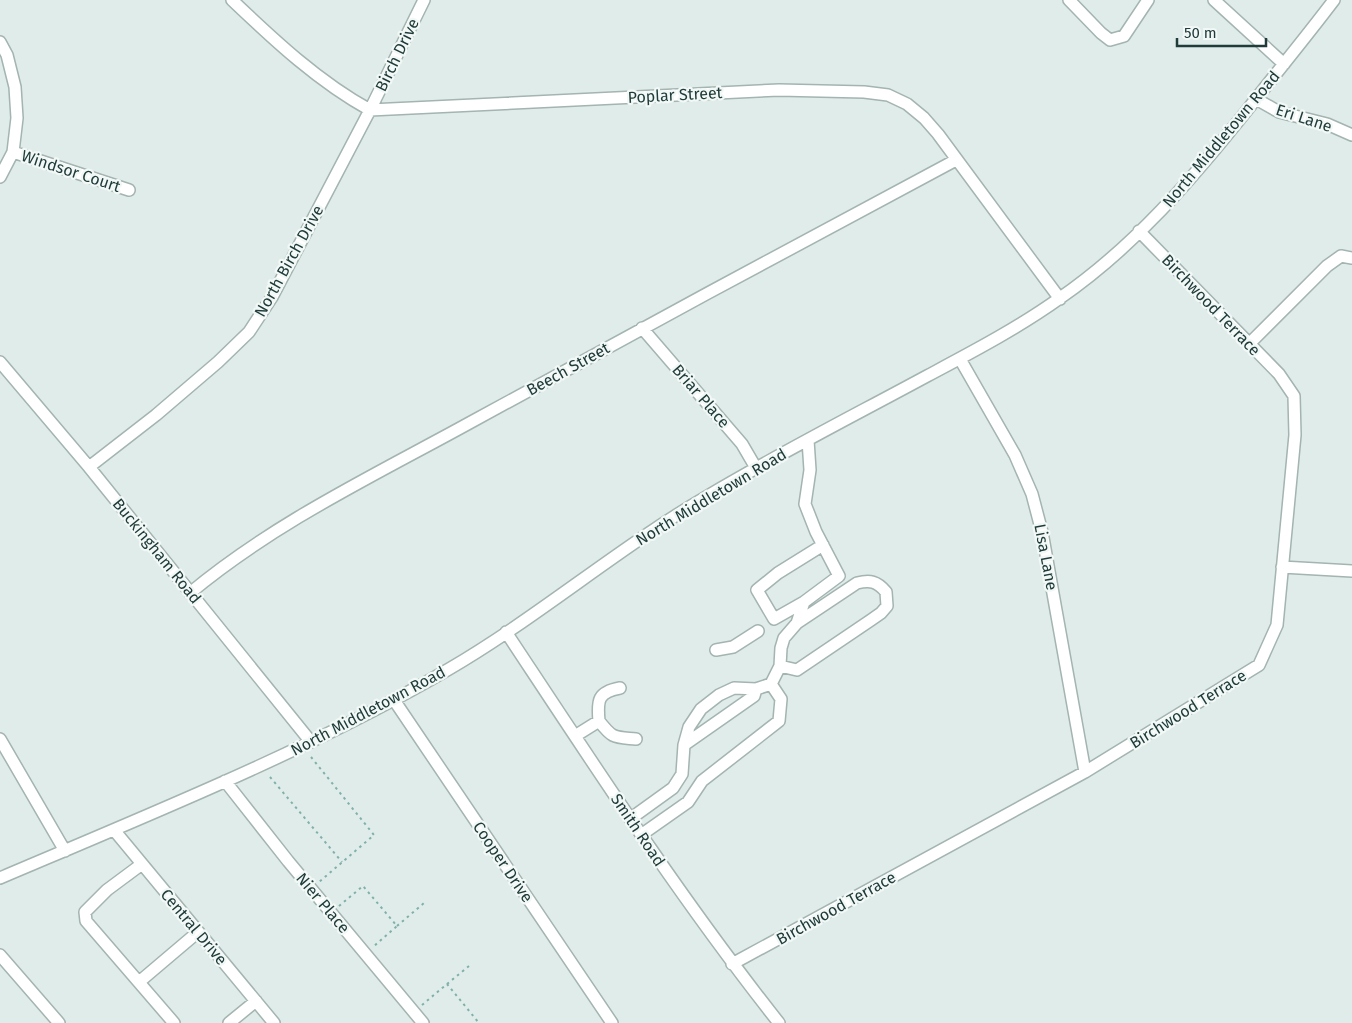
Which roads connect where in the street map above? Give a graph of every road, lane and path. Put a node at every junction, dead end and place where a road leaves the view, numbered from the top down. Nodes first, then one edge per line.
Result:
1 (232, 0) edge
2 (424, 0) edge
3 (1069, 0) edge
4 (1148, 0) edge
5 (1214, 0) edge
6 (1334, 0) edge
7 (0, 42) edge
8 (1284, 64) junction
9 (1256, 99) junction
10 (370, 110) junction
11 (1352, 135) edge
12 (13, 152) junction
13 (956, 160) junction
14 (0, 177) edge
15 (129, 190) dead end
16 (1139, 231) junction
17 (1352, 258) edge
18 (1060, 299) junction
19 (642, 328) junction
20 (1250, 344) junction
21 (960, 358) junction
22 (0, 362) edge
23 (808, 440) junction
24 (89, 467) junction
25 (756, 468) junction
26 (823, 545) junction
27 (1282, 567) junction
28 (1352, 571) edge
29 (190, 593) junction
30 (804, 602) junction
31 (774, 619) junction
32 (797, 623) junction
33 (506, 632) junction
34 (716, 650) dead end
35 (780, 666) junction
36 (771, 684) junction
37 (620, 688) dead end
38 (756, 689) junction
39 (394, 700) junction
40 (599, 721) junction
41 (575, 736) junction
42 (636, 739) dead end
43 (0, 740) edge
44 (311, 742) junction
45 (684, 745) junction
46 (311, 758) dead end
47 (1085, 772) junction
48 (682, 774) junction
49 (270, 777) dead end
50 (225, 781) junction
51 (702, 781) junction
52 (630, 818) junction
53 (114, 830) junction
54 (641, 835) junction
55 (65, 852) junction
56 (342, 862) junction
57 (142, 864) junction
58 (0, 878) edge
59 (311, 888) junction
60 (424, 903) dead end
61 (338, 907) dead end
62 (397, 926) junction
63 (198, 932) junction
64 (365, 953) junction
65 (0, 955) edge
66 (732, 964) junction
67 (469, 966) dead end
68 (139, 982) junction
69 (447, 984) junction
70 (256, 1001) junction
71 (414, 1012) junction
72 (59, 1023) edge
73 (174, 1023) edge
74 (229, 1023) edge
75 (274, 1023) edge
76 (423, 1023) edge
77 (480, 1023) edge
78 (612, 1023) edge
79 (779, 1023) edge

1 - 10 street
2 - 10 street, Birch Drive
3 - 4 street
5 - 8 street
6 - 8 street, North Middletown Road
7 - 12 street
8 - 9 street, North Middletown Road
9 - 11 street, Eri Lane
9 - 16 street, North Middletown Road
10 - 13 street, Poplar Street
10 - 24 street, North Birch Drive
12 - 14 street
12 - 15 street, Windsor Court
13 - 18 street, Poplar Street
13 - 19 street, Beech Street
16 - 18 street, North Middletown Road
16 - 20 street, Birchwood Terrace
17 - 20 street
18 - 21 street, North Middletown Road
19 - 25 street, Briar Place
19 - 29 street, Beech Street
20 - 27 street, Birchwood Terrace
21 - 23 street, North Middletown Road
21 - 47 street, Lisa Lane
22 - 24 street, Buckingham Road
23 - 25 street, North Middletown Road
23 - 26 street
24 - 29 street, Buckingham Road
25 - 33 street, North Middletown Road
26 - 30 street
26 - 31 street
27 - 28 street
27 - 47 street, Birchwood Terrace
29 - 44 street, Buckingham Road
30 - 31 street
30 - 32 street
31 - 34 street
32 - 35 street
32 - 35 street
33 - 39 street, North Middletown Road
33 - 41 street, Smith Road
35 - 36 street
36 - 38 street
36 - 51 street
37 - 40 street
38 - 45 street
38 - 45 street
39 - 44 street, North Middletown Road
39 - 78 street, Cooper Drive
40 - 41 street
40 - 42 street
41 - 52 street, Smith Road
43 - 55 street
44 - 50 street, North Middletown Road
45 - 48 street
46 - 56 path
47 - 66 street, Birchwood Terrace
48 - 51 street
48 - 52 street
49 - 56 path
50 - 53 street, North Middletown Road
50 - 59 street, Nier Place
51 - 54 street
52 - 54 street, Smith Road
53 - 55 street, North Middletown Road
53 - 57 street, Central Drive
54 - 66 street, Smith Road
55 - 58 street, North Middletown Road
56 - 59 path
57 - 63 street, Central Drive
57 - 68 street
59 - 64 street, Nier Place
60 - 62 path
61 - 62 path
62 - 64 path
63 - 68 street
63 - 70 street, Central Drive
64 - 71 street, Nier Place
65 - 72 street
66 - 79 street, Smith Road
67 - 69 path
68 - 73 street
69 - 71 path
69 - 77 path
70 - 74 street
70 - 75 street, Central Drive
71 - 76 street, Nier Place

